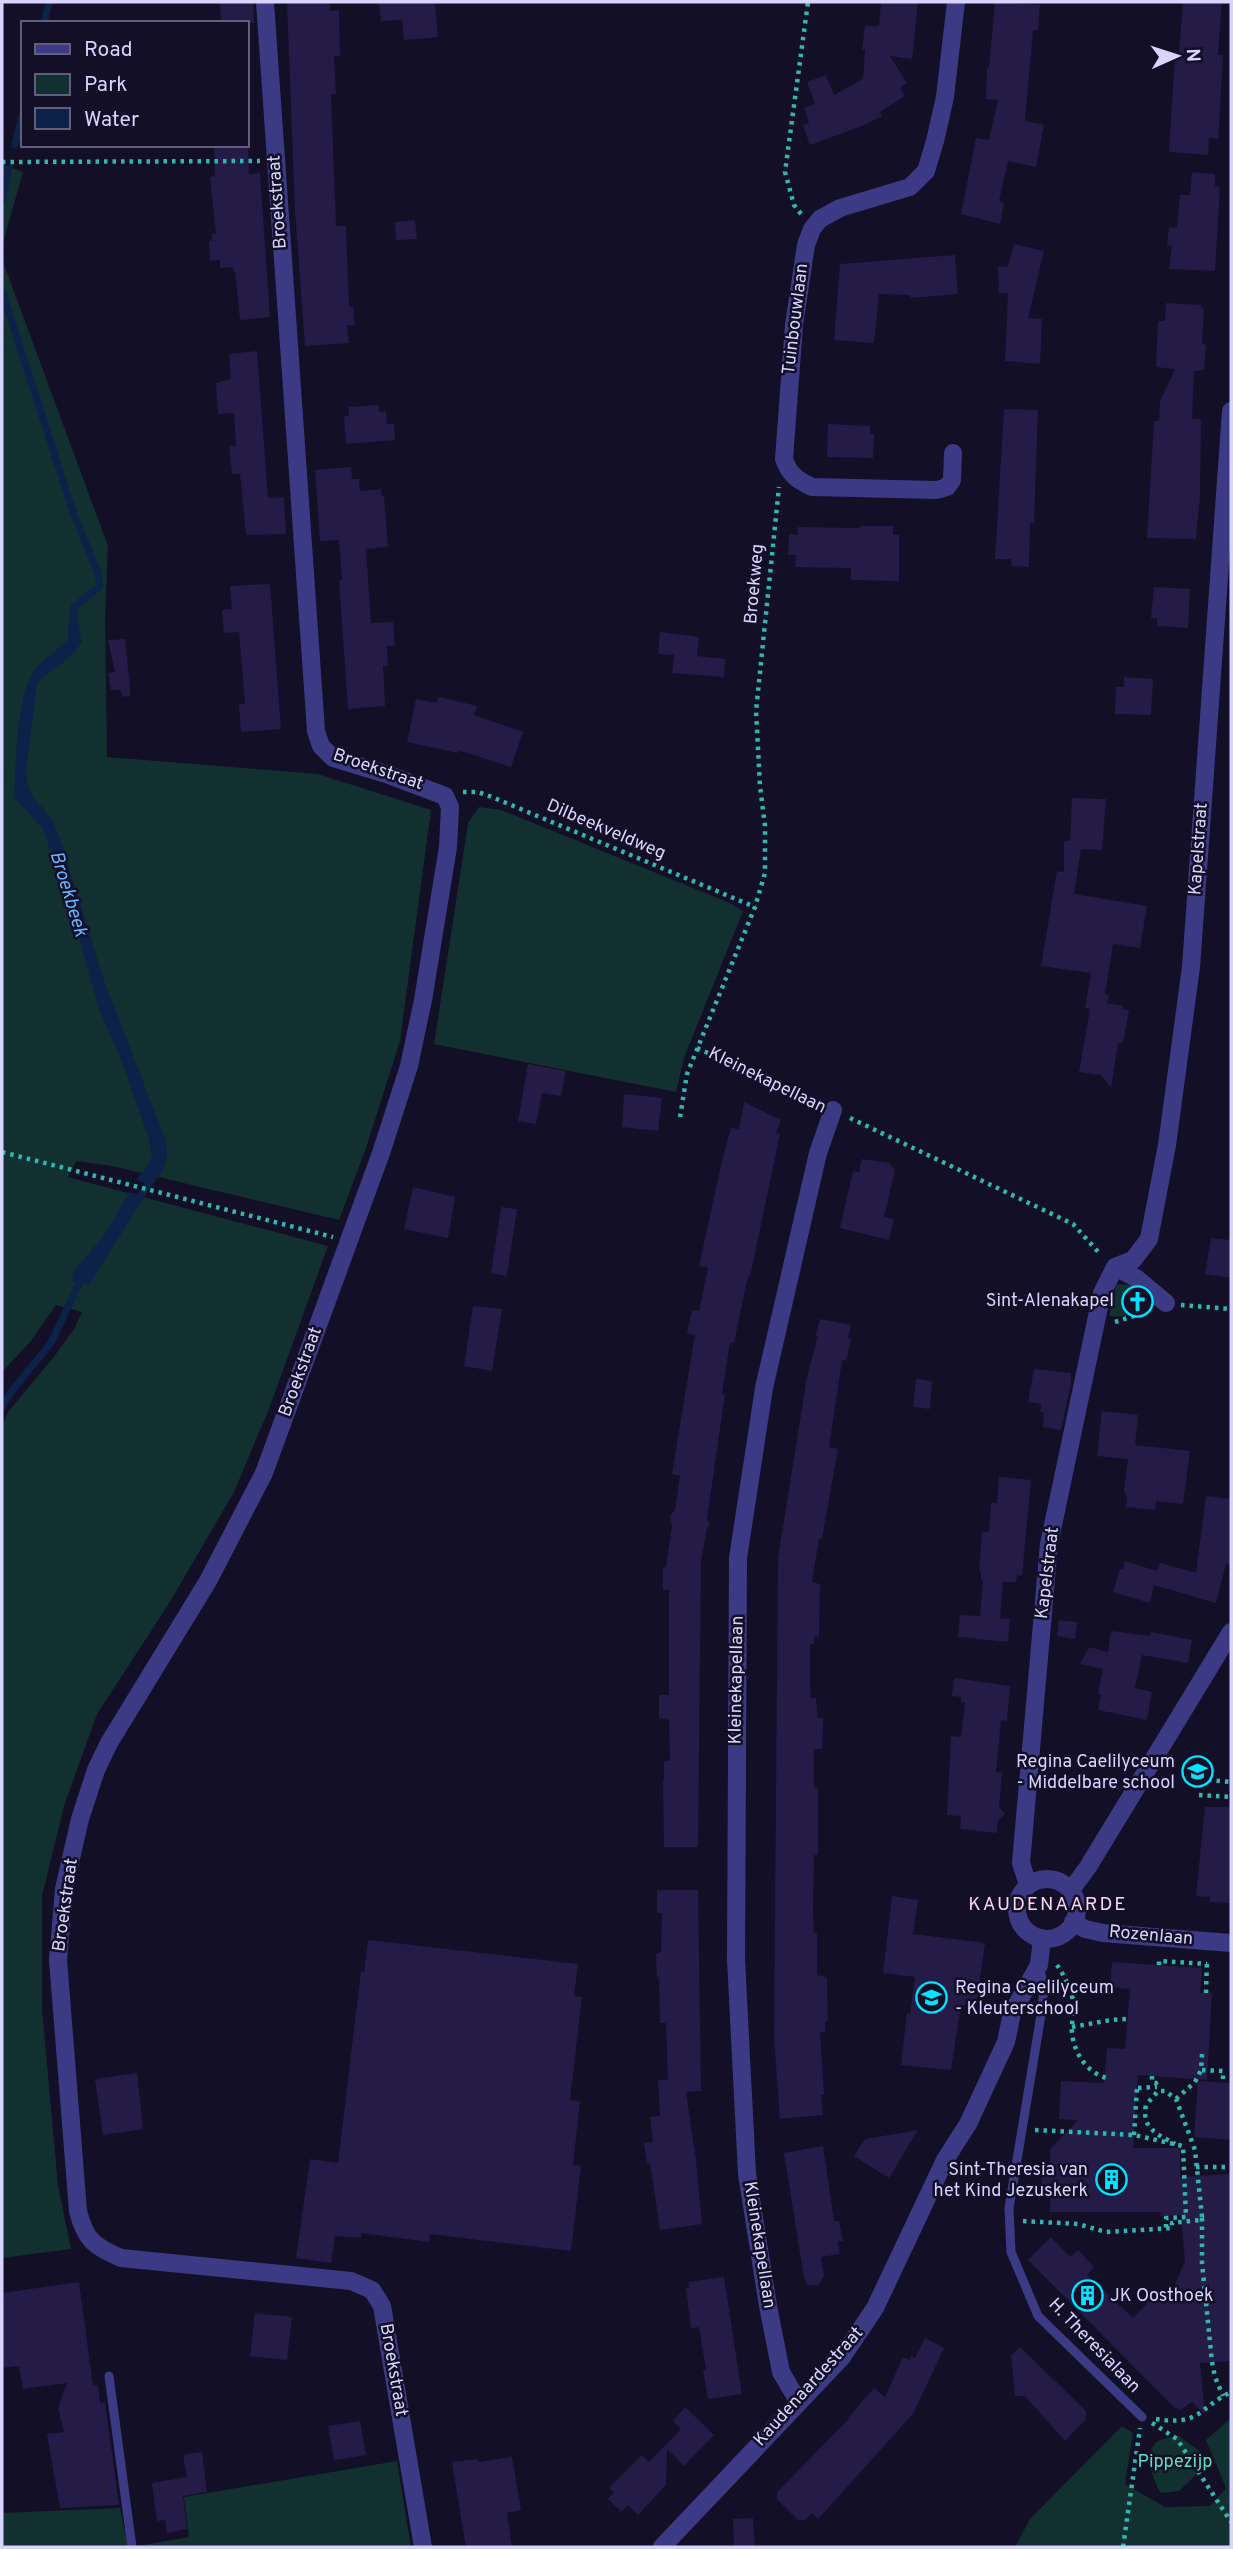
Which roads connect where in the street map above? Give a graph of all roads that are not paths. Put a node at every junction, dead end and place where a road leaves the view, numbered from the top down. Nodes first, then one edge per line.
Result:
1 (265, 2) edge
2 (956, 2) edge
3 (1231, 411) edge
4 (953, 453) dead end
5 (833, 1110) road end
6 (1115, 1267) junction
7 (1167, 1303) dead end
8 (1231, 1632) edge
9 (1028, 1885) junction
10 (1070, 1890) junction
11 (1073, 1922) junction
12 (1042, 1938) junction
13 (1231, 1942) edge
14 (1046, 1962) junction
15 (109, 2376) dead end
16 (798, 2401) junction
17 (1142, 2417) road end
18 (132, 2547) edge
19 (423, 2547) edge
20 (662, 2547) edge

1 - 19 street, Broekstraat
2 - 4 street, Tuinbouwlaan
3 - 6 street, Kapelstraat
5 - 16 street, Kleinekapellaan
6 - 7 street
6 - 9 street, Kapelstraat
8 - 10 street
9 - 10 street
9 - 12 street
10 - 11 street
11 - 12 street
11 - 13 street, Rozenlaan
12 - 14 street, Kaudenaardestraat
14 - 16 street, Kaudenaardestraat
14 - 17 lane, H. Theresialaan
15 - 18 lane
16 - 20 street, Kaudenaardestraat

